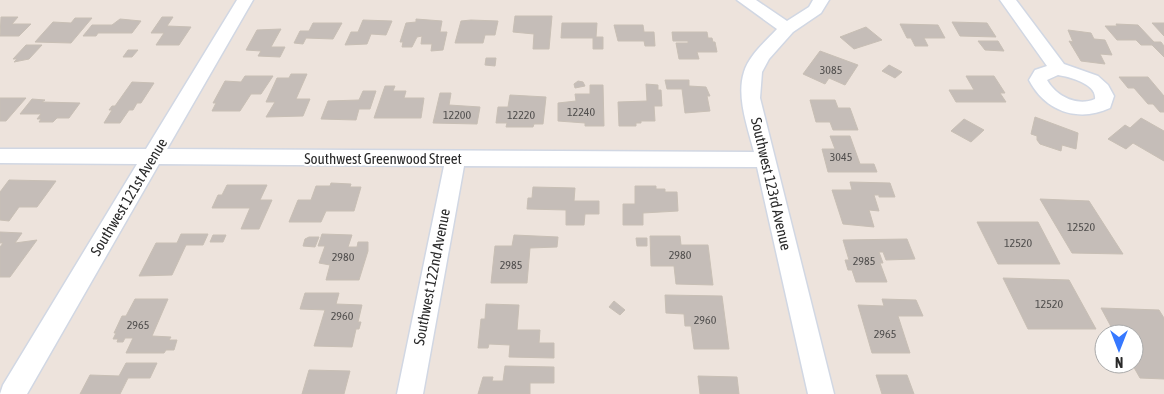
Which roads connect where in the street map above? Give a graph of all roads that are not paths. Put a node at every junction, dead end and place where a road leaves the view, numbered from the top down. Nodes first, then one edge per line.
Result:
1 (245, 0) edge
2 (746, 0) edge
3 (821, 0) edge
4 (1008, 0) edge
5 (787, 28) junction
6 (1058, 69) dead end
7 (0, 156) edge
8 (153, 158) junction
9 (455, 159) junction
10 (765, 160) junction
11 (12, 394) edge
12 (410, 394) edge
13 (821, 394) edge

1 - 8 street, Southwest 121st Avenue
2 - 5 street
3 - 5 street, Southwest 123rd Avenue
4 - 6 street
5 - 10 street, Southwest 123rd Avenue
7 - 8 street, Southwest Greenwood Street
8 - 9 street, Southwest Greenwood Street
8 - 11 street, Southwest 121st Avenue
9 - 10 street, Southwest Greenwood Street
9 - 12 street, Southwest 122nd Avenue
10 - 13 street, Southwest 123rd Avenue

